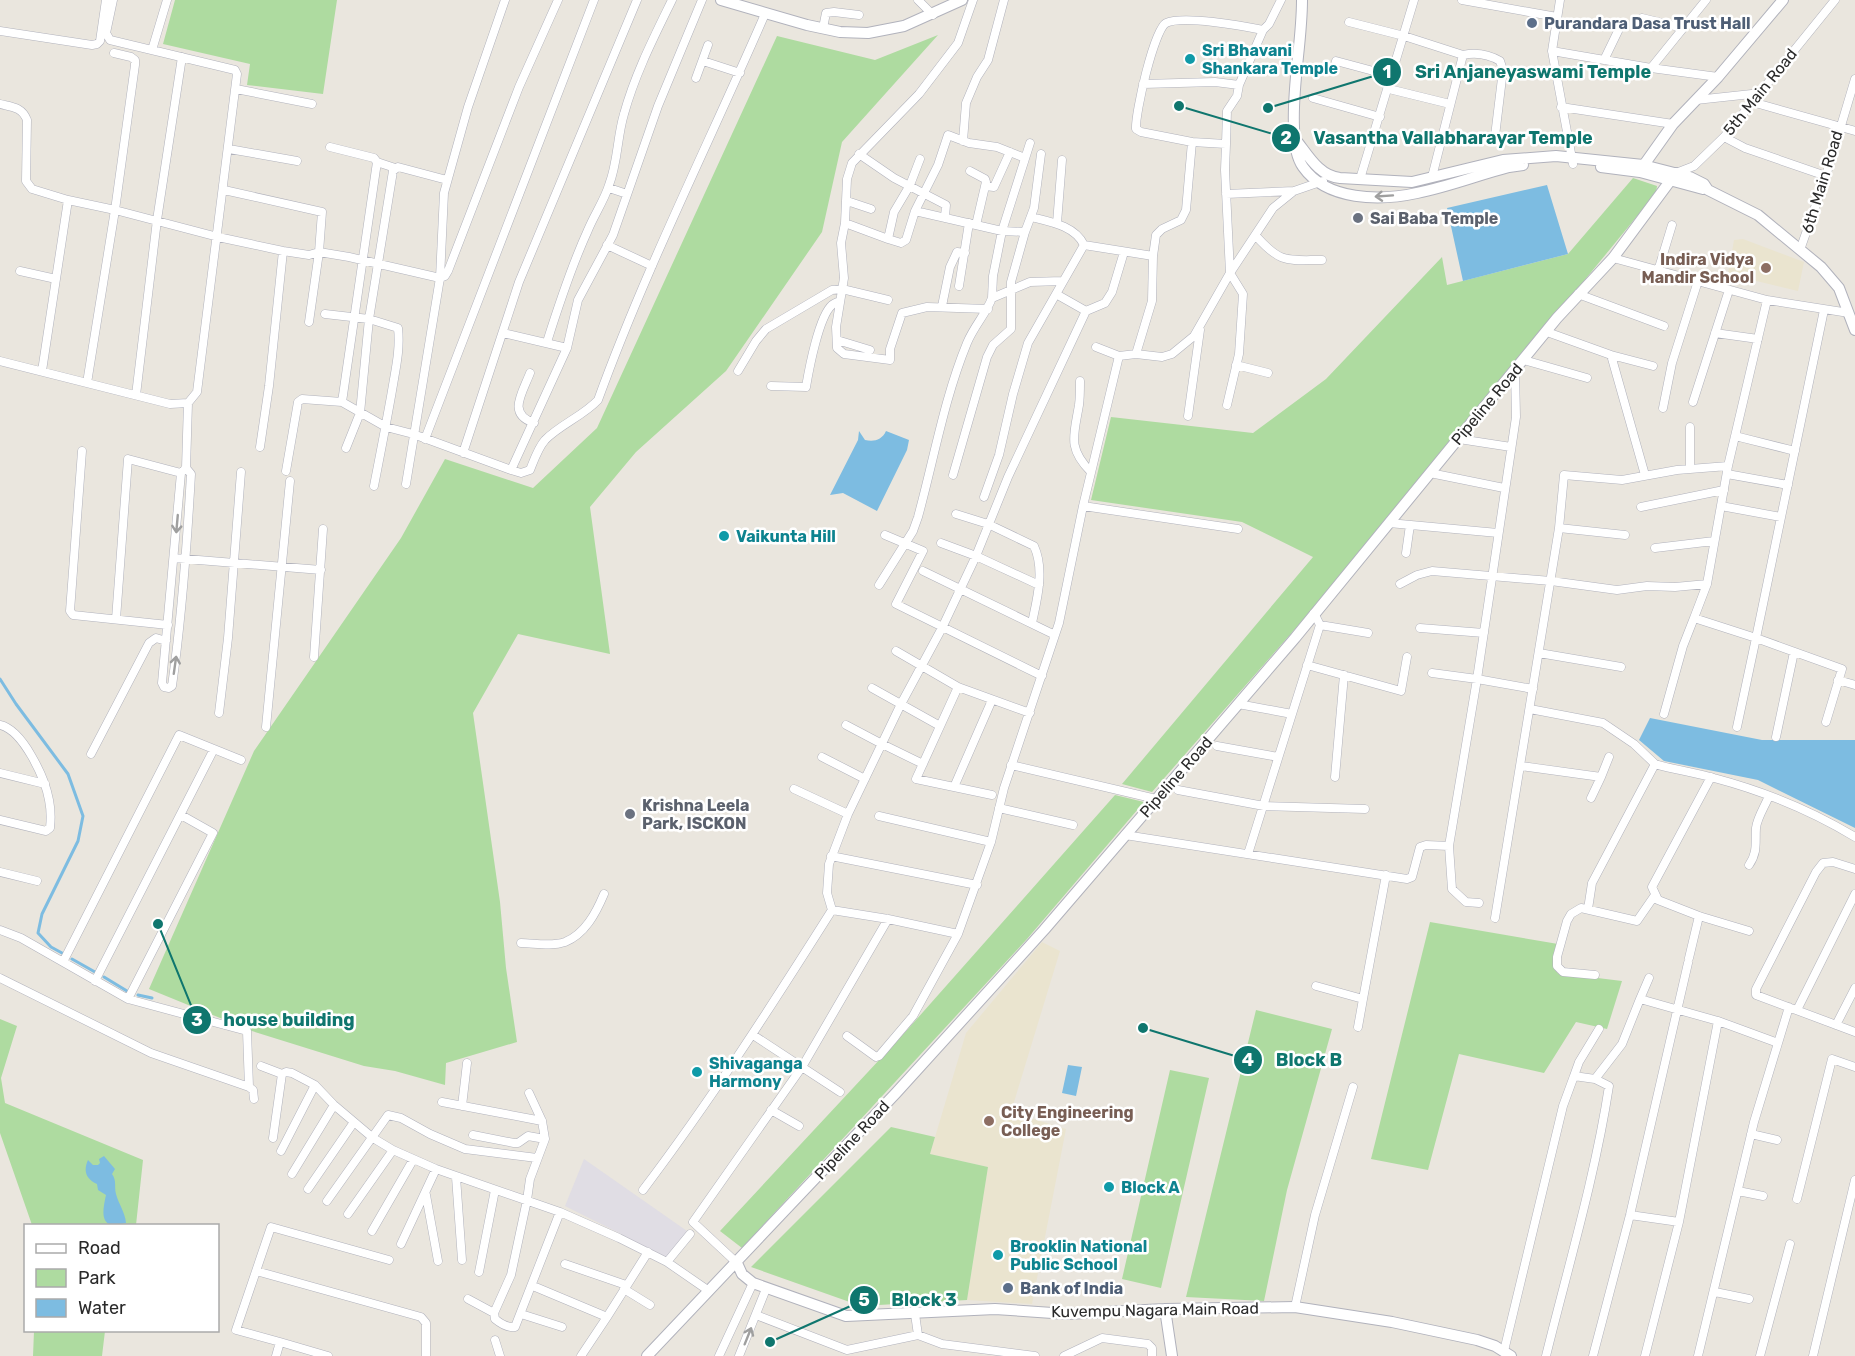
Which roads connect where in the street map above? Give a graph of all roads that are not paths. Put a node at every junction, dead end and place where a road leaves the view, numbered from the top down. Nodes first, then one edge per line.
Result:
1 (106, 0) edge
2 (113, 0) edge
3 (167, 0) edge
4 (504, 0) edge
5 (558, 0) edge
6 (594, 0) edge
7 (637, 0) edge
8 (672, 0) edge
9 (702, 0) edge
10 (721, 0) edge
11 (759, 0) edge
12 (918, 0) edge
13 (962, 0) edge
14 (973, 0) edge
15 (1004, 0) edge
16 (1281, 0) edge
17 (1302, 0) edge
18 (1414, 0) edge
19 (1462, 0) edge
20 (1560, 0) edge
21 (1706, 0) edge
22 (1783, 0) edge
23 (1835, 0) edge
24 (761, 13) junction
25 (859, 15) dead end
26 (933, 15) junction
27 (1557, 17) junction
28 (1641, 18) dead end
29 (1349, 22) dead end
30 (823, 28) junction
31 (1683, 28) junction
32 (1619, 29) dead end
33 (1263, 30) junction
34 (0, 31) edge
35 (1404, 36) junction
36 (708, 45) dead end
37 (153, 50) junction
38 (1552, 51) junction
39 (114, 53) dead end
40 (1463, 55) junction
41 (182, 57) junction
42 (1604, 60) junction
43 (703, 61) junction
44 (1336, 61) dead end
45 (1651, 68) junction
46 (740, 73) junction
47 (1392, 76) junction
48 (1718, 77) junction
49 (696, 78) dead end
50 (1855, 79) edge
51 (1143, 84) junction
52 (1239, 85) junction
53 (236, 89) junction
54 (1389, 89) junction
55 (1761, 93) junction
56 (1313, 98) dead end
57 (1696, 100) junction
58 (1752, 102) junction
59 (0, 104) edge
60 (312, 104) dead end
61 (1450, 104) junction
62 (1561, 107) junction
63 (1380, 117) junction
64 (1673, 124) junction
65 (1839, 127) junction
66 (1855, 131) edge
67 (1495, 136) dead end
68 (1724, 137) junction
69 (963, 141) junction
70 (1192, 142) junction
71 (1030, 143) dead end
72 (1226, 144) junction
73 (330, 147) dead end
74 (229, 149) junction
75 (1010, 152) junction
76 (859, 154) junction
77 (1041, 154) dead end
78 (1025, 158) junction
79 (920, 159) dead end
80 (1062, 160) dead end
81 (1572, 160) junction
82 (297, 161) dead end
83 (377, 162) junction
84 (395, 168) junction
85 (1641, 168) junction
86 (970, 171) dead end
87 (1673, 176) junction
88 (1432, 177) junction
89 (1826, 177) junction
90 (1360, 179) junction
91 (447, 180) junction
92 (1324, 180) junction
93 (1412, 182) junction
94 (909, 185) junction
95 (985, 186) junction
96 (609, 188) junction
97 (224, 190) junction
98 (1294, 191) junction
99 (627, 194) junction
100 (1227, 194) junction
101 (1414, 194) junction
102 (924, 195) junction
103 (68, 200) junction
104 (847, 201) junction
105 (871, 209) dead end
106 (116, 210) junction
107 (915, 211) junction
108 (945, 217) junction
109 (1031, 217) junction
110 (156, 220) junction
111 (1057, 223) junction
112 (845, 224) junction
113 (973, 224) junction
114 (1672, 225) dead end
115 (1002, 231) junction
116 (1025, 232) junction
117 (1256, 236) junction
118 (218, 237) junction
119 (888, 239) junction
120 (607, 245) junction
121 (1084, 245) junction
122 (1800, 250) junction
123 (283, 251) junction
124 (319, 252) junction
125 (1124, 252) junction
126 (964, 253) junction
127 (1153, 256) junction
128 (1613, 258) junction
129 (363, 261) junction
130 (1322, 261) dead end
131 (377, 264) junction
132 (652, 266) junction
133 (20, 271) dead end
134 (1658, 271) junction
135 (1230, 273) junction
136 (440, 278) junction
137 (56, 279) junction
138 (1062, 281) junction
139 (1698, 281) junction
140 (960, 286) dead end
141 (842, 289) junction
142 (1729, 290) junction
143 (1010, 291) junction
144 (1056, 294) junction
145 (1578, 294) junction
146 (992, 298) junction
147 (840, 300) junction
148 (888, 300) dead end
149 (1767, 300) junction
150 (942, 306) junction
151 (988, 309) junction
152 (1824, 310) junction
153 (1086, 311) junction
154 (1849, 313) junction
155 (325, 314) dead end
156 (353, 318) junction
157 (369, 320) junction
158 (309, 322) dead end
159 (1200, 325) junction
160 (1664, 326) dead end
161 (1855, 330) edge
162 (1547, 332) junction
163 (503, 333) junction
164 (1715, 333) junction
165 (1758, 339) junction
166 (837, 340) junction
167 (547, 342) junction
168 (1096, 347) dead end
169 (567, 348) junction
170 (870, 350) dead end
171 (1136, 354) junction
172 (1611, 355) junction
173 (1119, 356) junction
174 (1524, 360) junction
175 (0, 361) edge
176 (1236, 365) junction
177 (1653, 366) dead end
178 (42, 371) junction
179 (738, 371) dead end
180 (1515, 371) junction
181 (530, 373) dead end
182 (1268, 374) dead end
183 (1587, 378) dead end
184 (1080, 381) dead end
185 (87, 383) junction
186 (771, 386) dead end
187 (136, 395) junction
188 (342, 402) junction
189 (1694, 402) dead end
190 (188, 403) junction
191 (1227, 405) dead end
192 (1663, 408) dead end
193 (360, 413) junction
194 (1188, 416) dead end
195 (534, 423) junction
196 (386, 427) junction
197 (1690, 427) dead end
198 (413, 434) junction
199 (1735, 436) junction
200 (425, 439) junction
201 (1459, 439) junction
202 (260, 447) dead end
203 (1511, 447) junction
204 (346, 448) dead end
205 (82, 451) dead end
206 (1795, 451) junction
207 (463, 453) junction
208 (1690, 469) junction
209 (183, 470) junction
210 (511, 470) junction
211 (1728, 470) junction
212 (286, 471) dead end
213 (242, 472) dead end
214 (1091, 472) junction
215 (1430, 473) junction
216 (953, 475) dead end
217 (1645, 475) junction
218 (290, 481) dead end
219 (406, 484) dead end
220 (1788, 485) junction
221 (374, 486) dead end
222 (1504, 488) junction
223 (1724, 490) junction
224 (984, 497) dead end
225 (1083, 506) junction
226 (1721, 506) junction
227 (1641, 507) dead end
228 (956, 514) dead end
229 (1782, 517) junction
230 (1389, 523) junction
231 (988, 524) junction
232 (1410, 525) junction
233 (1559, 528) junction
234 (323, 529) dead end
235 (1238, 529) dead end
236 (1498, 533) junction
237 (885, 535) dead end
238 (1625, 535) dead end
239 (1714, 541) junction
240 (905, 543) junction
241 (941, 543) dead end
242 (1655, 548) dead end
243 (1406, 553) dead end
244 (976, 556) junction
245 (174, 558) junction
246 (186, 559) junction
247 (233, 563) junction
248 (282, 567) junction
249 (321, 570) junction
250 (923, 571) dead end
251 (1492, 576) junction
252 (1551, 581) junction
253 (1400, 584) dead end
254 (1707, 584) junction
255 (879, 585) dead end
256 (1039, 585) junction
257 (960, 589) junction
258 (1314, 614) junction
259 (1694, 618) junction
260 (116, 619) junction
261 (1032, 623) junction
262 (168, 625) junction
263 (1320, 625) junction
264 (942, 628) junction
265 (1420, 628) dead end
266 (1368, 633) dead end
267 (1484, 633) junction
268 (1055, 635) junction
269 (1756, 638) junction
270 (166, 641) junction
271 (896, 651) dead end
272 (1794, 652) junction
273 (1539, 653) junction
274 (314, 657) dead end
275 (1407, 657) dead end
276 (922, 666) junction
277 (1307, 666) junction
278 (1621, 668) dead end
279 (1432, 673) dead end
280 (1344, 675) junction
281 (1042, 676) junction
282 (1477, 678) junction
283 (1838, 680) junction
284 (1855, 686) edge
285 (958, 687) junction
286 (872, 688) dead end
287 (1533, 689) junction
288 (992, 700) junction
289 (901, 704) junction
290 (1238, 704) junction
291 (1530, 709) junction
292 (219, 713) dead end
293 (1030, 713) junction
294 (1292, 714) junction
295 (1664, 714) dead end
296 (1826, 722) dead end
297 (0, 725) edge
298 (846, 725) dead end
299 (940, 726) junction
300 (1737, 727) dead end
301 (266, 728) dead end
302 (1776, 737) dead end
303 (882, 744) junction
304 (1216, 746) dead end
305 (214, 749) junction
306 (91, 754) dead end
307 (822, 757) dead end
308 (1278, 757) junction
309 (1609, 757) dead end
310 (241, 760) dead end
311 (923, 764) junction
312 (1655, 764) junction
313 (1011, 765) junction
314 (1521, 766) junction
315 (0, 773) edge
316 (1335, 777) dead end
317 (1602, 777) junction
318 (1711, 777) junction
319 (865, 779) junction
320 (45, 784) junction
321 (954, 787) junction
322 (794, 789) dead end
323 (1178, 790) dead end
324 (992, 795) dead end
325 (1769, 796) junction
326 (1591, 798) dead end
327 (1156, 799) junction
328 (1264, 806) junction
329 (999, 808) junction
330 (1365, 809) dead end
331 (848, 814) junction
332 (181, 815) junction
333 (879, 816) dead end
334 (0, 820) edge
335 (1073, 825) dead end
336 (1125, 836) junction
337 (1855, 837) edge
338 (991, 842) junction
339 (1449, 846) junction
340 (1248, 854) junction
341 (831, 856) junction
342 (1749, 865) dead end
343 (1855, 868) edge
344 (0, 872) edge
345 (1386, 875) junction
346 (37, 881) dead end
347 (977, 885) junction
348 (604, 894) dead end
349 (1855, 894) edge
350 (1655, 895) junction
351 (1479, 903) dead end
352 (1588, 909) junction
353 (832, 910) junction
354 (1699, 916) junction
355 (1496, 918) dead end
356 (888, 919) junction
357 (0, 930) edge
358 (1749, 930) dead end
359 (958, 934) junction
360 (521, 943) dead end
361 (63, 962) junction
362 (1595, 975) dead end
363 (0, 978) edge
364 (1648, 978) dead end
365 (95, 981) junction
366 (1317, 986) dead end
367 (1855, 988) edge
368 (128, 999) junction
369 (1363, 999) junction
370 (1640, 999) junction
371 (1793, 1008) junction
372 (1678, 1009) junction
373 (1718, 1021) junction
374 (1836, 1025) junction
375 (1358, 1026) dead end
376 (1599, 1029) dead end
377 (1855, 1032) edge
378 (753, 1035) junction
379 (848, 1036) dead end
380 (1778, 1043) junction
381 (467, 1063) dead end
382 (261, 1066) dead end
383 (802, 1067) junction
384 (1855, 1067) edge
385 (282, 1074) junction
386 (1574, 1076) junction
387 (1595, 1078) junction
388 (315, 1085) junction
389 (249, 1087) junction
390 (1353, 1088) dead end
391 (840, 1092) dead end
392 (530, 1093) dead end
393 (254, 1099) dead end
394 (442, 1102) dead end
395 (334, 1105) junction
396 (462, 1106) junction
397 (771, 1110) junction
398 (542, 1121) junction
399 (354, 1122) junction
400 (799, 1126) dead end
401 (1751, 1134) junction
402 (473, 1135) dead end
403 (273, 1138) dead end
404 (373, 1138) junction
405 (545, 1139) junction
406 (1777, 1140) dead end
407 (393, 1150) junction
408 (281, 1151) dead end
409 (537, 1158) junction
410 (413, 1160) junction
411 (436, 1169) junction
412 (292, 1174) dead end
413 (456, 1177) junction
414 (1855, 1180) edge
415 (308, 1189) dead end
416 (495, 1190) junction
417 (643, 1190) dead end
418 (1738, 1191) junction
419 (425, 1194) junction
420 (1763, 1196) dead end
421 (1797, 1199) dead end
422 (527, 1200) junction
423 (327, 1201) dead end
424 (560, 1212) junction
425 (348, 1214) dead end
426 (1630, 1215) junction
427 (1678, 1222) junction
428 (372, 1231) dead end
429 (690, 1234) dead end
430 (401, 1244) dead end
431 (1790, 1244) dead end
432 (648, 1252) junction
433 (388, 1260) dead end
434 (462, 1260) dead end
435 (438, 1261) dead end
436 (667, 1262) junction
437 (737, 1263) junction
438 (565, 1264) dead end
439 (256, 1271) junction
440 (479, 1272) dead end
441 (753, 1283) junction
442 (533, 1286) junction
443 (625, 1287) junction
444 (766, 1289) junction
445 (709, 1291) junction
446 (1715, 1292) junction
447 (468, 1299) dead end
448 (1749, 1299) dead end
449 (650, 1305) dead end
450 (1295, 1307) junction
451 (1165, 1309) junction
452 (494, 1313) junction
453 (521, 1314) junction
454 (915, 1314) junction
455 (756, 1315) junction
456 (607, 1317) junction
457 (562, 1327) dead end
458 (918, 1335) junction
459 (495, 1340) dead end
460 (280, 1342) junction
461 (1508, 1354) edge
462 (276, 1356) edge
463 (328, 1356) edge
464 (426, 1356) edge
465 (500, 1356) edge
466 (581, 1356) edge
467 (647, 1356) edge
468 (719, 1356) edge
469 (739, 1356) edge
470 (1035, 1356) edge
471 (1064, 1356) edge
472 (1152, 1356) edge
473 (1172, 1356) edge
474 (1546, 1356) edge
475 (1593, 1356) edge
476 (1645, 1356) edge
477 (1698, 1356) edge
478 (1760, 1356) edge
479 (1813, 1356) edge

1 - 34 street
2 - 37 street
3 - 37 street
4 - 91 street
5 - 136 street
6 - 200 street
7 - 163 street
8 - 96 street
9 - 99 street
10 - 24 street
11 - 24 street
12 - 26 street
13 - 26 street
14 - 76 street
15 - 69 street
16 - 33 street
17 - 92 street
18 - 35 street
19 - 27 street
20 - 27 street
21 - 31 street
22 - 48 street
23 - 55 street, 5th Main Road
24 - 30 street
24 - 46 street
25 - 30 street
26 - 30 street
27 - 38 street
28 - 31 street
29 - 35 street
31 - 45 street
32 - 42 street
33 - 51 street
33 - 52 street
35 - 40 street
35 - 47 street
36 - 43 street
37 - 41 street
38 - 42 street
38 - 62 street
39 - 106 street
40 - 61 street
40 - 67 street
41 - 53 street
41 - 110 street
42 - 45 street
43 - 46 street
43 - 49 street
44 - 47 street
45 - 48 street
46 - 132 street
47 - 54 street
48 - 57 street
50 - 65 street, 6th Main Road
51 - 52 street
51 - 70 street
52 - 72 street
53 - 60 street
53 - 74 street
54 - 61 street
54 - 63 street
55 - 57 street
55 - 58 street, 5th Main Road
56 - 63 street
57 - 64 street
58 - 65 street
58 - 68 street, 5th Main Road
59 - 103 street
61 - 88 street
62 - 64 street
62 - 81 street
63 - 90 street
64 - 85 street
65 - 66 street
65 - 89 street, 6th Main Road
68 - 87 street, 5th Main Road
68 - 89 street
69 - 75 street
69 - 102 street
70 - 72 street
70 - 127 street
71 - 78 street
72 - 100 street
73 - 83 street
74 - 82 street
74 - 97 street
75 - 78 street
75 - 95 street
76 - 94 street
76 - 104 street
77 - 109 street
78 - 115 street
79 - 94 street
80 - 111 street
81 - 85 street
81 - 88 street
81 - 101 street
83 - 84 street
83 - 129 street
84 - 91 street
84 - 131 street
85 - 87 street
86 - 95 street
87 - 122 street
87 - 128 street, Pipeline Road
88 - 93 street
89 - 122 street, 6th Main Road
90 - 92 street
90 - 93 street
91 - 136 street
92 - 98 street
101 -> 92 street
93 - 101 street
94 - 102 street
94 - 119 street
95 - 113 street
96 - 99 street
96 - 167 street
97 - 118 street
97 - 124 street
98 - 100 street
98 - 117 street
99 - 120 street
100 - 135 street
102 - 107 street
102 - 108 street
103 - 106 street
103 - 137 street
104 - 105 street
104 - 112 street
106 - 110 street
106 - 185 street
107 - 108 street
107 - 119 street
108 - 113 street
109 - 111 street
109 - 116 street
110 - 118 street
110 - 187 street
111 - 121 street
112 - 119 street
112 - 141 street
113 - 115 street
113 - 126 street
114 - 134 street
115 - 116 street
115 - 146 street
116 - 143 street
117 - 130 street
117 - 135 street
118 - 123 street
118 - 190 street
120 - 132 street
120 - 169 street
121 - 125 street
121 - 138 street
122 - 154 street
123 - 124 street
123 - 202 street
124 - 129 street
124 - 158 street
125 - 127 street
125 - 153 street
126 - 140 street
126 - 150 street
127 - 171 street
128 - 134 street
128 - 145 street, Pipeline Road
129 - 131 street
129 - 156 street
131 - 136 street
131 - 157 street
132 - 210 street
133 - 137 street
134 - 139 street
135 - 159 street
135 - 176 street
136 - 198 street
137 - 178 street
138 - 143 street
138 - 144 street
139 - 142 street
139 - 192 street
141 - 147 street
141 - 148 street
141 - 179 street
142 - 149 street
142 - 164 street
143 - 146 street
143 - 216 street
144 - 153 street
144 - 224 street
145 - 160 street
145 - 162 street, Pipeline Road
146 - 151 street
147 - 166 street
147 - 186 street
149 - 152 street
149 - 165 street
150 - 151 street
150 - 166 street
151 - 240 street
152 - 154 street
152 - 206 street
153 - 231 street
154 - 161 street
155 - 156 street
156 - 157 street
156 - 188 street
157 - 193 street
157 - 196 street
159 - 171 street
159 - 194 street
162 - 172 street
162 - 174 street, Pipeline Road
163 - 167 street
163 - 207 street
164 - 165 street
164 - 189 street
165 - 199 street
166 - 170 street
167 - 169 street
168 - 173 street
169 - 195 street
171 - 173 street
172 - 177 street
172 - 217 street
173 - 214 street
174 - 180 street, Pipeline Road
174 - 183 street
175 - 178 street
176 - 182 street
176 - 191 street
178 - 185 street
180 - 201 street, Pipeline Road
180 - 203 street
181 - 195 street
184 - 214 street
185 - 187 street
187 - 190 street
188 - 193 street
188 - 212 street
190 - 209 street
193 - 196 street
193 - 204 street
195 - 210 street
196 - 198 street
196 - 221 street
197 - 208 street
198 - 200 street
198 - 219 street
199 - 206 street
199 - 211 street
200 - 207 street
201 - 203 street
201 - 215 street, Pipeline Road
203 - 222 street
205 - 260 street
206 - 220 street
207 - 210 street
208 - 211 street
208 - 217 street
209 -> 245 street
209 - 246 street
209 - 260 street
211 - 220 street
211 - 223 street
213 - 247 street
214 - 225 street
215 - 222 street
215 - 230 street, Pipeline Road
217 - 233 street
218 - 248 street
220 - 229 street
222 - 236 street
223 - 226 street
223 - 227 street
225 - 235 street
225 - 268 street
226 - 229 street
226 - 239 street
228 - 231 street
229 - 269 street
230 - 232 street
230 - 258 street, Pipeline Road
231 - 244 street
231 - 256 street
232 - 236 street
232 - 243 street
233 - 238 street
233 - 252 street
234 - 249 street
236 - 251 street
237 - 240 street
239 - 242 street
239 - 254 street
240 - 255 street
240 - 264 street
241 - 244 street
244 - 256 street
244 - 257 street
245 - 246 street
245 - 262 street
246 - 247 street
270 -> 246 street
247 - 248 street
247 - 292 street
248 - 249 street
248 - 301 street
249 - 274 street
250 - 257 street
251 - 252 street
251 - 253 street
251 - 267 street
252 - 254 street
252 - 273 street
254 - 259 street
256 - 261 street
257 - 261 street
257 - 264 street
258 - 263 street
258 - 290 street, Pipeline Road
259 - 269 street
259 - 295 street
260 - 262 street
261 - 268 street
262 - 270 street
263 - 266 street
263 - 277 street
264 - 276 street
264 - 281 street
265 - 267 street
267 - 282 street
268 - 281 street
269 - 272 street
269 - 300 street
270 - 306 street
271 - 276 street
272 - 283 street
272 - 302 street
273 - 278 street
273 - 287 street
275 - 280 street
276 - 285 street
276 - 289 street
277 - 280 street
277 - 294 street
279 - 282 street
280 - 316 street
281 - 293 street
282 - 287 street
282 - 339 street
283 - 284 street
283 - 296 street
285 - 288 street
285 - 299 street
286 - 289 street
287 - 291 street
288 - 293 street
288 - 321 street
289 - 299 street
289 - 303 street
290 - 294 street
290 - 327 street, Pipeline Road
291 - 312 street
291 - 314 street
293 - 313 street
294 - 308 street
297 - 320 street
298 - 303 street
299 - 311 street
303 - 311 street
303 - 319 street
304 - 308 street
305 - 310 street
305 - 332 street
305 - 361 street
307 - 319 street
308 - 328 street
309 - 317 street
311 - 321 street
312 - 318 street
312 - 352 street
313 - 327 street
313 - 329 street
314 - 317 street
314 - 355 street
315 - 320 street
317 - 326 street
318 - 325 street
318 - 350 street
319 - 331 street
320 - 334 street
321 - 324 street
322 - 331 street
323 - 328 street
325 - 337 street
325 - 342 street
327 - 336 street, Pipeline Road
328 - 330 street
328 - 340 street
329 - 335 street
329 - 338 street
331 - 341 street
332 - 365 street
332 - 368 street
333 - 338 street
336 - 340 street
336 - 437 street, Pipeline Road
338 - 347 street
339 - 345 street
339 - 351 street
340 - 345 street
341 - 347 street
341 - 353 street
343 - 371 street
344 - 346 street
345 - 369 street
347 - 359 street
348 - 360 street
349 - 371 street
350 - 352 street
350 - 354 street
352 - 362 street
353 - 356 street
353 - 378 street
354 - 358 street
354 - 372 street
356 - 359 street
356 - 383 street
357 - 361 street
359 - 379 street
361 - 365 street
363 - 389 street
364 - 370 street
365 - 368 street
366 - 369 street
367 - 374 street
368 - 389 street
369 - 375 street
370 - 372 street
370 - 387 street
371 - 374 street
371 - 380 street
372 - 373 street
372 - 426 street
373 - 380 street
373 - 427 street
374 - 377 street
376 - 386 street
378 - 383 street
378 - 417 street
380 - 401 street
381 - 396 street
382 - 385 street
383 - 391 street
383 - 397 street
384 - 421 street
385 - 388 street
385 - 403 street
386 - 387 street
386 - 461 street
387 - 474 street
388 - 395 street
388 - 408 street
389 - 393 street
390 - 450 street
392 - 398 street
394 - 396 street
395 - 399 street
395 - 412 street
396 - 398 street
397 - 400 street
397 - 437 street
398 - 405 street
399 - 404 street
399 - 415 street
401 - 406 street
401 - 418 street
402 - 405 street
404 - 407 street
404 - 409 street
404 - 423 street
405 - 409 street
407 - 410 street
407 - 425 street
409 - 422 street
410 - 411 street
410 - 428 street
411 - 413 street
411 - 419 street
413 - 416 street
413 - 434 street
414 - 479 street
416 - 422 street
416 - 440 street
418 - 420 street
418 - 446 street
419 - 430 street
419 - 435 street
422 - 424 street
422 - 452 street
424 - 432 street
424 - 442 street
426 - 427 street
426 - 475 street
427 - 476 street
429 - 436 street
431 - 478 street
432 - 436 street
432 - 443 street
433 - 439 street
436 - 445 street
437 - 441 street, Kuvempu Nagara Main Road
437 - 445 street, Pipeline Road
438 - 443 street
439 - 460 street
439 - 464 street
441 - 444 street, Kuvempu Nagara Main Road
441 - 468 street
442 - 453 street
442 - 456 street
443 - 449 street
443 - 456 street
444 - 454 street, Kuvempu Nagara Main Road
444 - 455 street
445 - 467 street, Pipeline Road
446 - 448 street
446 - 477 street
447 - 452 street
450 - 451 street, Kuvempu Nagara Main Road
450 - 461 street, Kuvempu Nagara Main Road
451 - 454 street, Kuvempu Nagara Main Road
451 - 473 street
452 - 453 street
453 - 457 street
454 - 458 street
455 - 458 street
469 -> 455 street
456 - 466 street
458 - 470 street
459 - 465 street
460 - 462 street
460 - 463 street
471 - 472 street

